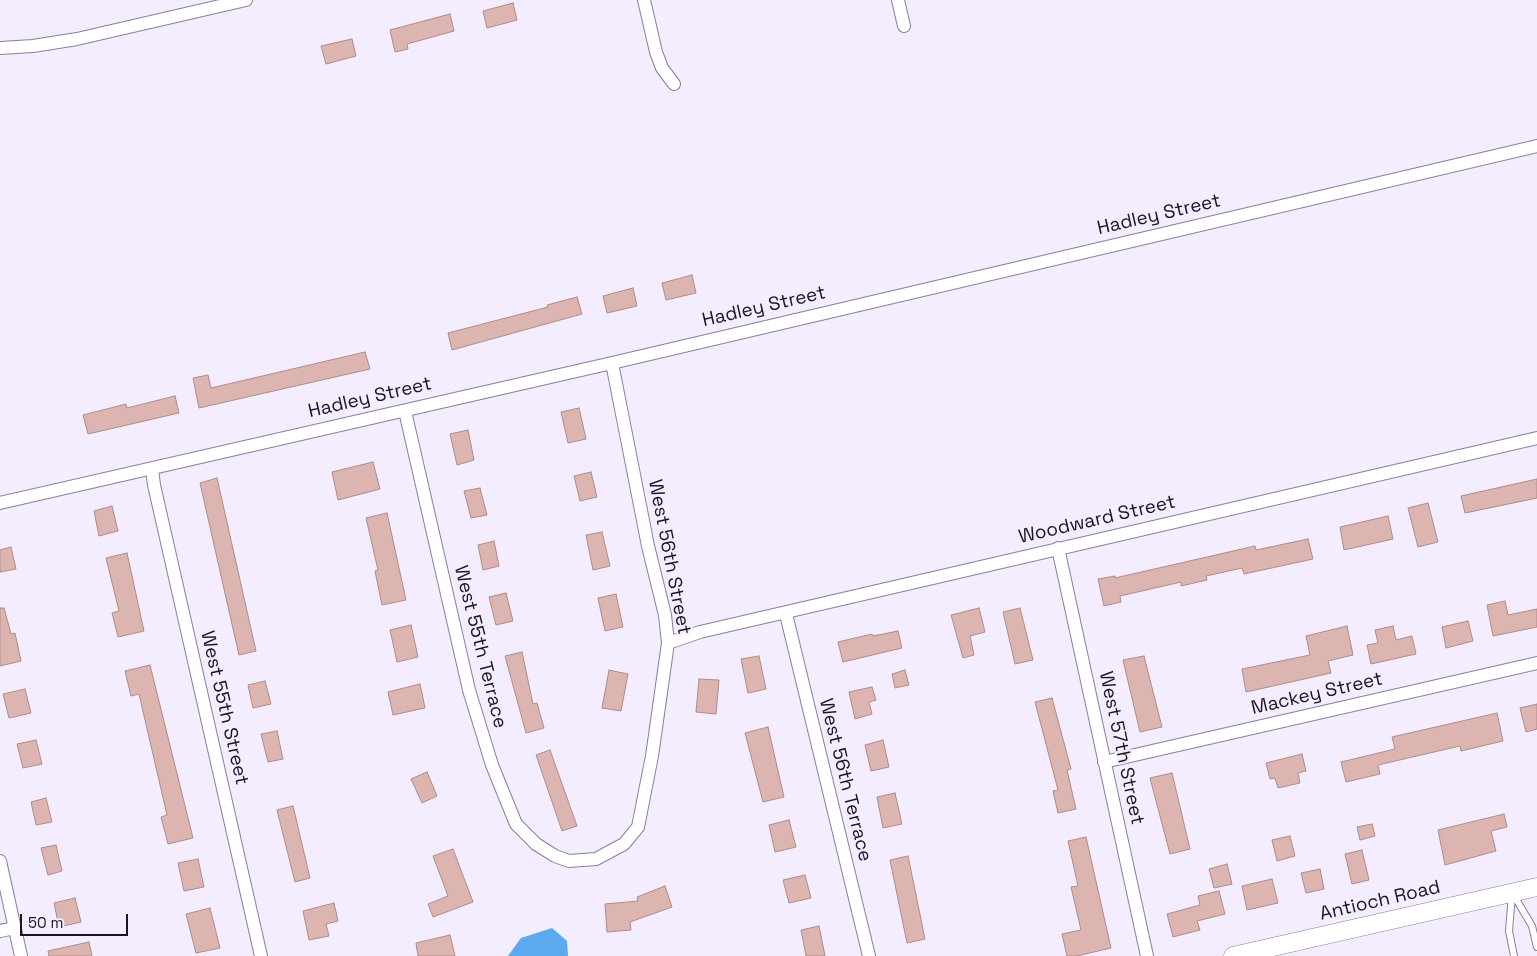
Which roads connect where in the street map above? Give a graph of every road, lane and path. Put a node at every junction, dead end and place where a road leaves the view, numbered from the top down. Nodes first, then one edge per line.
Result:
1 (246, 0) edge
2 (644, 0) edge
3 (898, 0) edge
4 (904, 26) dead end
5 (0, 48) edge
6 (674, 84) dead end
7 (1537, 146) edge
8 (612, 363) junction
9 (405, 411) junction
10 (1537, 438) edge
11 (152, 469) junction
12 (0, 503) edge
13 (1058, 548) junction
14 (786, 614) junction
15 (668, 643) junction
16 (1537, 663) edge
17 (1104, 762) junction
18 (569, 861) joint
19 (0, 862) edge
20 (1537, 887) edge
21 (1512, 893) junction
22 (15, 928) junction
23 (0, 931) edge
24 (1537, 947) edge
25 (21, 956) edge
26 (262, 956) edge
27 (869, 956) edge
28 (1147, 956) edge
29 (1233, 956) edge
30 (1514, 956) edge

1 - 5 street
2 - 6 street
3 - 4 street
7 - 8 street, Hadley Street
8 - 9 street, Hadley Street
8 - 15 street, West 56th Street
9 - 11 street, Hadley Street
9 - 18 street, West 55th Terrace
10 - 13 street, Woodward Street
11 - 12 street, Hadley Street
11 - 26 street, West 55th Street
13 - 14 street, Woodward Street
13 - 17 street, West 57th Street
14 - 15 street, Woodward Street
14 - 27 street, West 56th Terrace
15 - 18 street, West 56th Street
16 - 17 street, Mackey Street
17 - 28 street, West 57th Street
19 - 22 street
20 - 21 main road, Antioch Road
21 - 24 lane
21 - 29 main road, Antioch Road
21 - 30 lane
22 - 23 street
22 - 25 street

